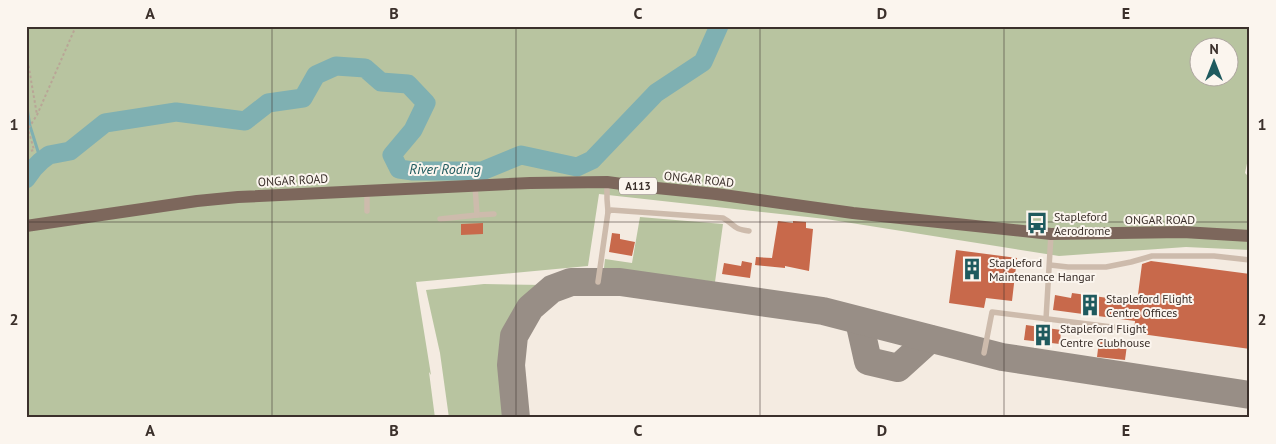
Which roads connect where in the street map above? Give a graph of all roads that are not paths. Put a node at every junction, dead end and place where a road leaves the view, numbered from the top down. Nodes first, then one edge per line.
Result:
1 (607, 182) junction
2 (475, 186) junction
3 (367, 190) junction
4 (367, 211) dead end
5 (608, 212) junction
6 (494, 214) dead end
7 (477, 215) junction
8 (440, 219) dead end
9 (26, 226) edge
10 (749, 231) dead end
11 (1051, 234) junction
12 (1250, 236) edge
13 (1250, 260) edge
14 (1050, 265) junction
15 (598, 282) dead end
16 (1046, 319) junction
17 (1128, 329) dead end
18 (984, 353) dead end

1 - 2 main road, ONGAR ROAD / A113
1 - 5 lane
1 - 11 main road, ONGAR ROAD / A113
2 - 3 main road, ONGAR ROAD / A113
2 - 7 lane
3 - 4 lane
3 - 9 main road, ONGAR ROAD / A113
5 - 10 lane
5 - 15 lane
6 - 7 lane
7 - 8 lane
11 - 12 main road, ONGAR ROAD / A113
11 - 14 lane
13 - 14 lane
14 - 16 lane
16 - 17 lane
16 - 18 lane

